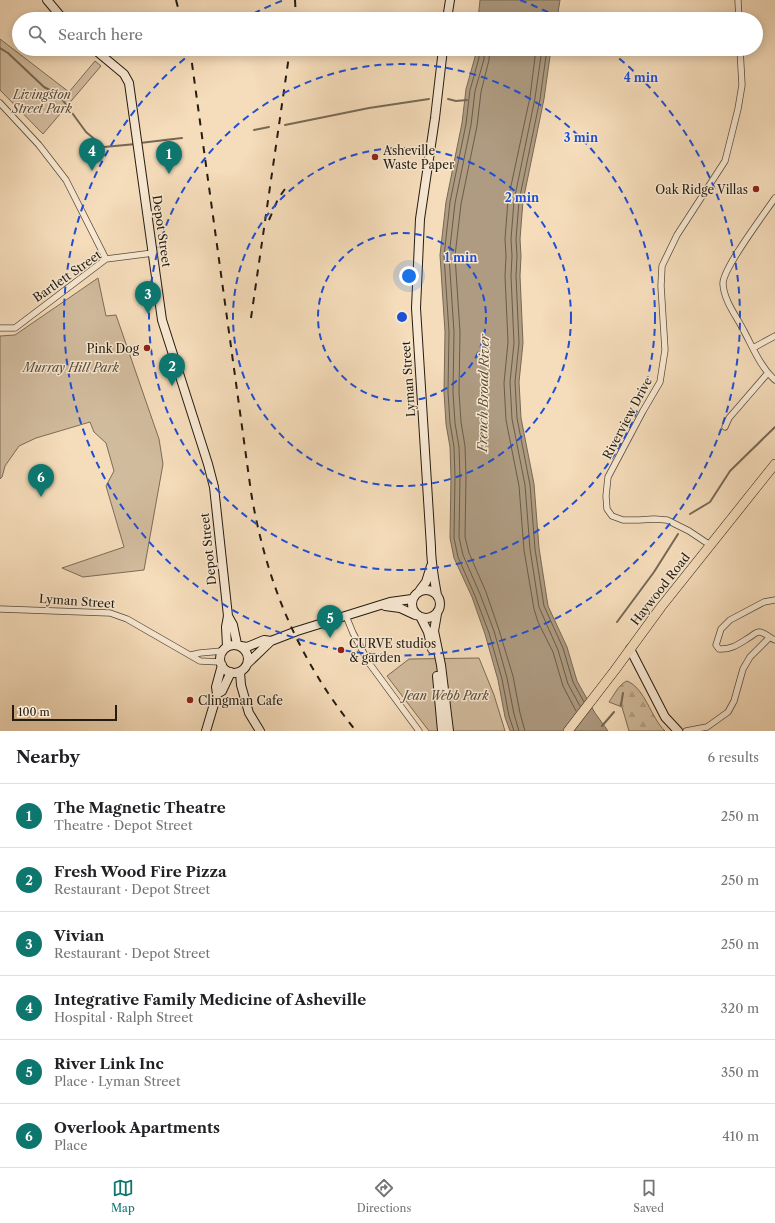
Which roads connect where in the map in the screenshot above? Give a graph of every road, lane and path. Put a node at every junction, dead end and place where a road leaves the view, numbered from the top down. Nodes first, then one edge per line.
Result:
1 (48, 0) edge
2 (450, 0) edge
3 (738, 0) edge
4 (57, 12) edge
5 (448, 12) edge
6 (739, 12) edge
7 (102, 56) edge
8 (442, 56) edge
9 (740, 56) edge
10 (0, 103) edge
11 (775, 198) edge
12 (772, 208) edge
13 (153, 253) junction
14 (106, 259) junction
15 (0, 328) edge
16 (775, 336) edge
17 (753, 348) junction
18 (767, 374) junction
19 (775, 380) edge
20 (725, 427) dead end
21 (775, 464) edge
22 (710, 545) junction
23 (431, 566) junction
24 (420, 590) junction
25 (437, 595) junction
26 (412, 599) junction
27 (775, 600) edge
28 (378, 606) junction
29 (0, 609) edge
30 (436, 614) junction
31 (228, 616) junction
32 (346, 616) junction
33 (419, 616) junction
34 (772, 639) edge
35 (271, 641) junction
36 (239, 645) junction
37 (225, 649) junction
38 (630, 649) junction
39 (191, 655) junction
40 (248, 663) junction
41 (221, 664) junction
42 (231, 672) junction
43 (240, 672) junction
44 (217, 694) junction
45 (206, 731) edge
46 (260, 731) edge
47 (419, 731) edge
48 (442, 731) edge
49 (448, 731) edge
50 (568, 731) edge
51 (678, 731) edge
52 (686, 731) edge

1 - 4 main road
2 - 5 main road
3 - 6 street
7 - 13 main road, Depot Street
8 - 23 main road, Lyman Street
9 - 22 street, Riverview Drive
10 - 14 street
11 - 12 street
12 - 17 street
13 - 14 street, Bartlett Street
13 - 31 main road, Depot Street
14 - 15 street, Bartlett Street
16 - 17 street
17 - 18 street
18 - 19 street
18 - 20 street
21 - 22 main road, Haywood Road
22 - 38 main road, Haywood Road
23 - 24 main road, Lyman Street
23 - 25 main road, Lyman Street
24 - 25 main road
24 - 26 main road
25 - 30 main road
26 - 28 main road
26 - 33 main road
27 - 34 street
28 - 32 main road
28 - 33 main road
29 - 39 street, Lyman Street
30 - 33 main road
30 - 49 main road
31 - 36 main road, Depot Street
31 - 37 main road, Depot Street
32 - 35 main road
32 - 47 street
33 - 48 main road
34 - 52 street
35 - 36 main road
35 - 40 main road
36 - 37 main road
36 - 40 main road
37 - 39 street
37 - 41 main road
38 - 50 main road, Haywood Road
38 - 51 main road
39 - 41 street, Lyman Street
40 - 43 main road
41 - 42 main road
41 - 44 main road
42 - 43 main road
42 - 44 main road
43 - 46 main road
44 - 45 main road

